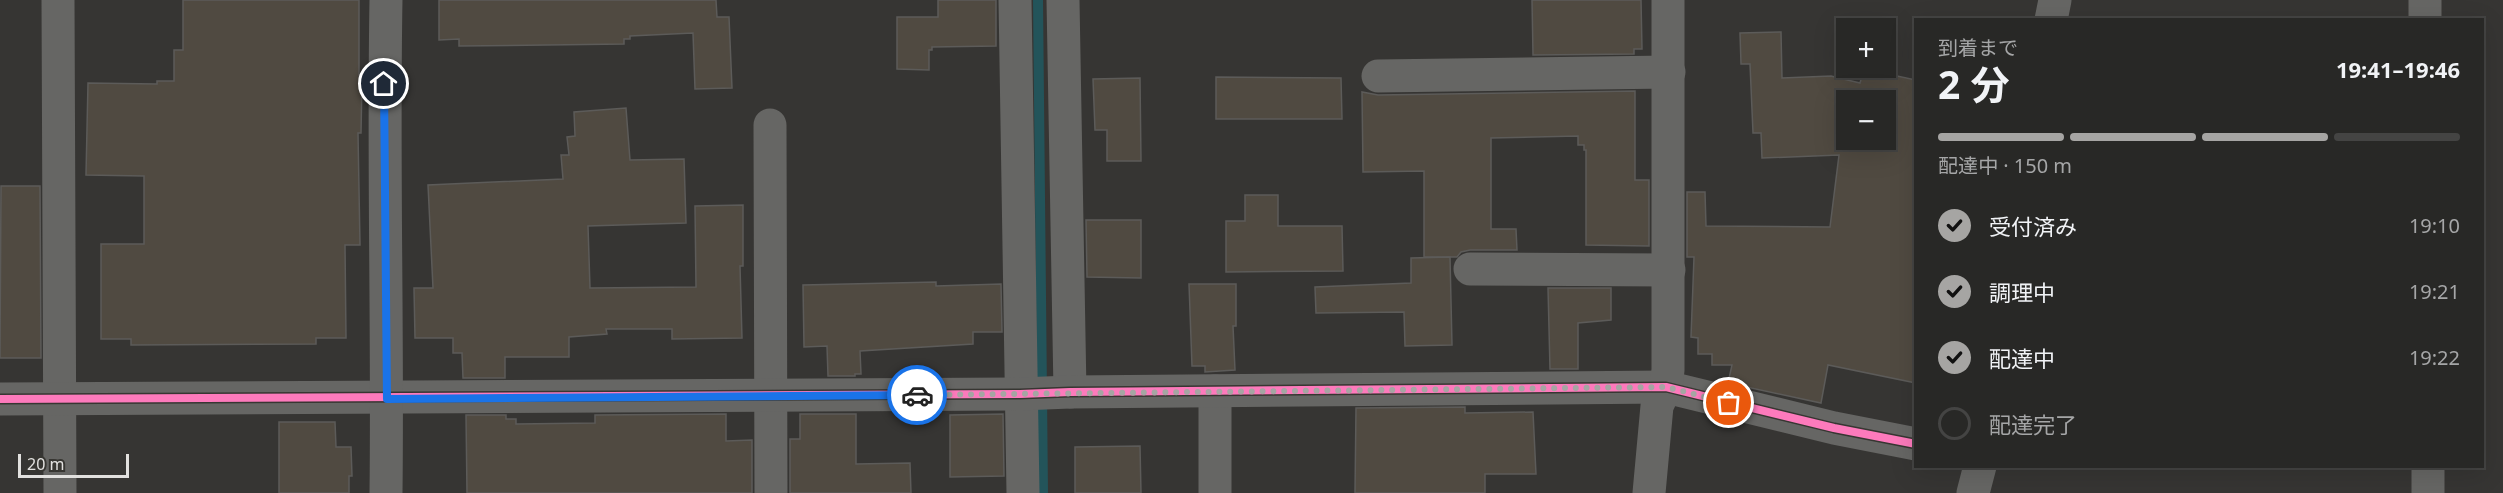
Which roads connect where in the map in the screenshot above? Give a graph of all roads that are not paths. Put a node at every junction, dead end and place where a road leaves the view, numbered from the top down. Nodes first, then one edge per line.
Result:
1 (58, 0) edge
2 (386, 0) edge
3 (1015, 0) edge
4 (1063, 0) edge
5 (1668, 0) edge
6 (2055, 0) edge
7 (2425, 0) edge
8 (2051, 18) edge
9 (2425, 18) edge
10 (1669, 72) junction
11 (1378, 76) dead end
12 (770, 126) dead end
13 (1470, 269) dead end
14 (1669, 270) junction
15 (1666, 387) junction
16 (1215, 392) junction
17 (1045, 393) junction
18 (770, 395) junction
19 (60, 398) junction
20 (0, 399) edge
21 (387, 399) junction
22 (1914, 444) edge
23 (1979, 468) edge
24 (2428, 468) edge
25 (60, 493) edge
26 (386, 493) edge
27 (771, 493) edge
28 (1023, 493) edge
29 (1215, 493) edge
30 (1649, 493) edge
31 (1973, 493) edge
32 (2428, 493) edge

1 - 19 street
2 - 21 street
3 - 17 street
4 - 17 street
5 - 10 street
6 - 8 street
7 - 9 street
10 - 11 street
10 - 14 street
12 - 18 street
13 - 14 street
14 - 15 street
15 - 16 street
15 - 22 street
15 - 30 street
16 - 17 street
16 - 29 street
17 - 18 street
17 - 28 street
18 - 21 street
18 - 27 street
19 - 20 street
19 - 21 street
19 - 25 street
21 - 26 street
23 - 31 street
24 - 32 street

